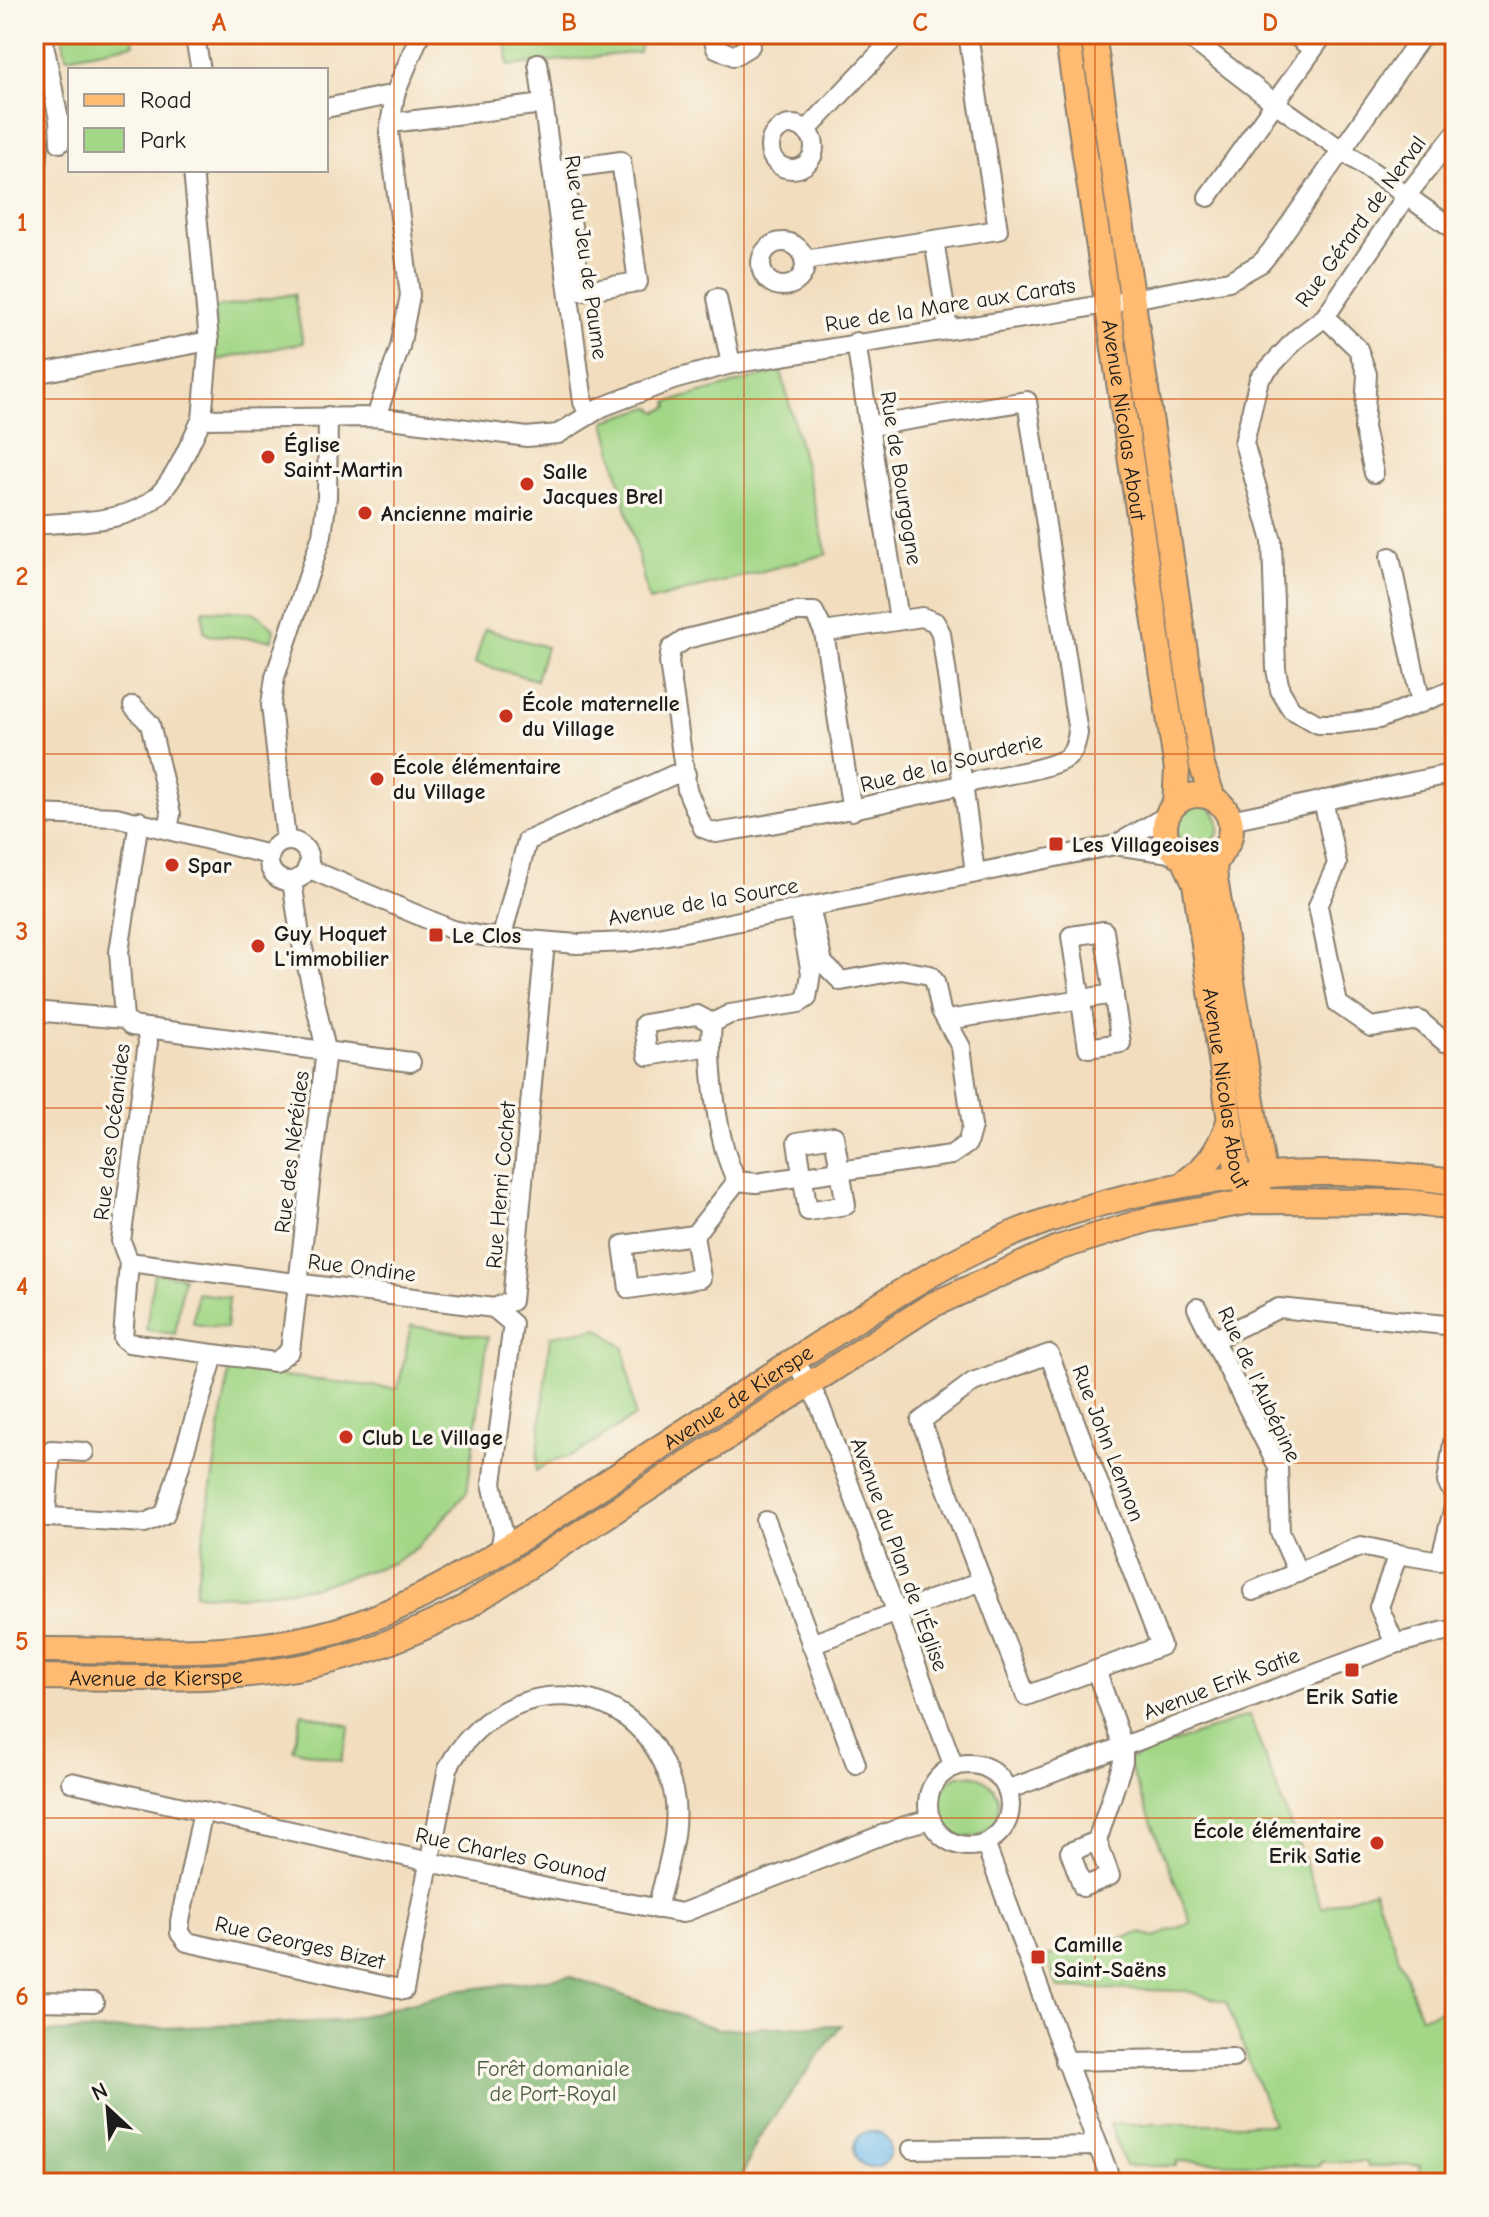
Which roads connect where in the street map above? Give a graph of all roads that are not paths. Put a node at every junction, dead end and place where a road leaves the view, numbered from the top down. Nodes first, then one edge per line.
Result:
1 (42, 34) edge
2 (194, 34) edge
3 (420, 34) edge
4 (712, 34) edge
5 (753, 34) edge
6 (898, 34) edge
7 (968, 34) edge
8 (1067, 34) edge
9 (1093, 34) edge
10 (1185, 34) edge
11 (1293, 34) edge
12 (1423, 34) edge
13 (1319, 42) edge
14 (538, 63) dead end
15 (201, 68) edge
16 (395, 94) junction
17 (1275, 103) junction
18 (543, 104) junction
19 (328, 108) edge
20 (65, 119) edge
21 (391, 123) junction
22 (806, 131) dead end
23 (1455, 134) edge
24 (36, 143) edge
25 (65, 143) edge
26 (1342, 149) junction
27 (564, 169) joint
28 (193, 172) edge
29 (1407, 195) junction
30 (1208, 197) dead end
31 (34, 198) edge
32 (1455, 230) edge
33 (934, 240) junction
34 (804, 260) dead end
35 (717, 298) dead end
36 (1119, 301) junction
37 (1325, 317) junction
38 (948, 328) junction
39 (209, 341) junction
40 (856, 342) junction
41 (731, 364) junction
42 (34, 374) edge
43 (589, 415) junction
44 (328, 416) junction
45 (376, 417) junction
46 (202, 419) junction
47 (871, 426) junction
48 (1374, 473) dead end
49 (34, 525) edge
50 (1390, 557) dead end
51 (899, 620) junction
52 (824, 632) junction
53 (1455, 689) edge
54 (1421, 703) junction
55 (133, 706) dead end
56 (1455, 773) edge
57 (686, 774) junction
58 (963, 785) junction
59 (1213, 798) junction
60 (1323, 800) junction
61 (1172, 810) junction
62 (852, 811) junction
63 (34, 814) edge
64 (1230, 820) junction
65 (139, 821) junction
66 (168, 828) junction
67 (286, 841) junction
68 (1115, 845) junction
69 (1222, 851) junction
70 (269, 855) junction
71 (1180, 856) junction
72 (307, 868) junction
73 (975, 873) junction
74 (292, 881) junction
75 (805, 908) junction
76 (502, 936) junction
77 (545, 942) junction
78 (819, 972) junction
79 (1114, 994) junction
80 (1081, 1000) junction
81 (34, 1011) edge
82 (124, 1019) junction
83 (947, 1020) junction
84 (712, 1023) junction
85 (146, 1028) junction
86 (1455, 1043) edge
87 (710, 1046) junction
88 (326, 1050) junction
89 (411, 1062) dead end
90 (1230, 1120) junction
91 (840, 1171) junction
92 (803, 1176) junction
93 (737, 1181) junction
94 (1455, 1182) edge
95 (1250, 1184) junction
96 (1180, 1186) junction
97 (1455, 1208) edge
98 (694, 1235) junction
99 (129, 1262) junction
100 (300, 1284) junction
101 (494, 1308) junction
102 (1197, 1308) dead end
103 (1455, 1326) edge
104 (1215, 1339) junction
105 (214, 1356) junction
106 (795, 1360) junction
107 (810, 1382) junction
108 (1455, 1430) edge
109 (42, 1449) edge
110 (84, 1452) dead end
111 (1455, 1496) edge
112 (1455, 1503) edge
113 (40, 1516) edge
114 (766, 1521) dead end
115 (500, 1552) junction
116 (1398, 1554) junction
117 (1298, 1573) junction
118 (982, 1581) junction
119 (1253, 1591) dead end
120 (897, 1613) junction
121 (1455, 1632) edge
122 (811, 1644) junction
123 (1395, 1644) junction
124 (34, 1650) edge
125 (1096, 1670) junction
126 (34, 1677) edge
127 (1123, 1746) junction
128 (856, 1764) dead end
129 (954, 1767) junction
130 (71, 1782) dead end
131 (1007, 1790) junction
132 (203, 1811) junction
133 (931, 1819) junction
134 (1097, 1841) dead end
135 (985, 1843) junction
136 (432, 1861) junction
137 (657, 1909) junction
138 (34, 2001) edge
139 (94, 2002) dead end
140 (1233, 2058) dead end
141 (1065, 2061) junction
142 (1098, 2146) junction
143 (912, 2149) dead end
144 (1112, 2183) edge

1 - 20 street
2 - 15 street
3 - 16 street
4 - 5 street
6 - 22 street
7 - 33 street
8 - 36 main road, Avenue Nicolas About
9 - 36 main road, Avenue Nicolas About
10 - 17 street
11 - 13 street
12 - 26 street, Rue de la Mare aux Carats
13 - 17 street
14 - 18 street, Rue du Jeu de Paume
16 - 19 street
16 - 21 street
17 - 26 street
17 - 30 street
18 - 21 street
18 - 43 street, Rue du Jeu de Paume
20 - 25 street
21 - 45 street
23 - 29 street, Rue Gérard de Nerval
24 - 25 street
24 - 31 street
26 - 29 street
26 - 36 street, Rue de la Mare aux Carats
27 - 27 street
28 - 39 street
29 - 32 street
29 - 37 street, Rue Gérard de Nerval
33 - 34 street
33 - 38 street
35 - 41 street
36 - 38 street, Rue de la Mare aux Carats
36 - 59 main road, Avenue Nicolas About
36 - 61 main road, Avenue Nicolas About
37 - 48 street
37 - 54 street, Rue Gérard de Nerval
38 - 40 street, Rue de la Mare aux Carats
39 - 42 street
39 - 46 street
40 - 41 street, Rue de la Mare aux Carats
40 - 47 street, Rue de Bourgogne
41 - 43 street, Rue de la Mare aux Carats
43 - 45 street, Rue de la Mare aux Carats
44 - 45 street, Rue de la Mare aux Carats
44 - 46 street, Rue de la Mare aux Carats
44 - 67 street
46 - 49 street
47 - 51 street, Rue de Bourgogne
47 - 58 street, Rue de la Sourderie
50 - 54 street
51 - 52 street
51 - 58 street
52 - 57 street
52 - 62 street
53 - 54 street, Rue Gérard de Nerval
55 - 66 street
56 - 60 street
57 - 62 street, Rue de la Sourderie
57 - 76 street
58 - 62 street, Rue de la Sourderie
58 - 73 street
59 - 61 main road
59 - 64 main road, Avenue Nicolas About
60 - 64 street
60 - 86 street
61 - 68 street, Avenue de la Source
61 - 71 main road, Avenue Nicolas About
63 - 65 street
64 - 69 main road, Avenue Nicolas About
65 - 66 street
65 - 82 street, Rue des Océanides
66 - 70 street
67 - 70 street
67 - 72 street
68 - 71 street, Avenue de la Source
68 - 73 street, Avenue de la Source
69 - 71 main road
69 - 95 main road, Avenue Nicolas About
70 - 74 street
71 - 90 main road, Avenue Nicolas About
72 - 74 street
72 - 76 street, Avenue de la Source
73 - 75 street, Avenue de la Source
74 - 88 street, Rue des Néréides
75 - 77 street, Avenue de la Source
75 - 78 street
76 - 77 street, Avenue de la Source
77 - 101 street, Rue Henri Cochet
78 - 83 street
78 - 84 street
79 - 80 street
79 - 80 street
79 - 80 street
80 - 83 street
81 - 82 street
82 - 85 street, Rue des Océanides
83 - 91 street
84 - 87 street
84 - 87 street
85 - 88 street, Rue des Océanides
85 - 99 street, Rue des Océanides
87 - 93 street
88 - 89 street, Rue des Océanides
88 - 100 street, Rue des Néréides
90 - 95 main road, Avenue Nicolas About
90 - 96 main road
91 - 92 street
91 - 92 street
91 - 92 street
92 - 93 street
93 - 98 street
94 - 95 main road, Avenue de Kierspe
95 - 96 main road, Avenue de Kierspe
95 - 97 main road, Avenue de Kierspe
95 - 107 main road, Avenue de Kierspe
96 - 106 main road, Avenue de Kierspe
98 - 98 street
99 - 100 street, Rue Ondine
99 - 105 street, Rue des Océanides
100 - 101 street, Rue Ondine
100 - 105 street, Rue des Néréides
101 - 115 street
102 - 104 street, Rue de l'Aubépine
103 - 104 street
104 - 117 street, Rue de l'Aubépine
105 - 113 street
106 - 107 street, Avenue du Plan de l'Église
106 - 115 main road, Avenue de Kierspe
107 - 120 street, Avenue du Plan de l'Église
107 - 126 main road, Avenue de Kierspe
108 - 111 street
109 - 110 street
109 - 113 street
112 - 116 street
114 - 122 street
115 - 124 main road, Avenue de Kierspe
116 - 117 street
116 - 123 street
117 - 119 street
118 - 120 street
118 - 125 street, Rue John Lennon
118 - 125 street, Rue John Lennon
120 - 122 street
120 - 129 street, Avenue du Plan de l'Église
121 - 123 street, Avenue Erik Satie
122 - 128 street
123 - 127 street, Avenue Erik Satie
125 - 127 street
127 - 131 street, Avenue Erik Satie
127 - 134 street
129 - 131 street
129 - 133 street
130 - 132 street, Rue Charles Gounod
131 - 135 street
132 - 136 street, Rue Charles Gounod
132 - 136 street, Rue Georges Bizet
133 - 135 street
133 - 137 street, Rue Charles Gounod
135 - 141 street
136 - 137 street, Rue Charles Gounod
136 - 137 street
138 - 139 street
140 - 141 street
141 - 142 street
142 - 143 street
142 - 144 street

